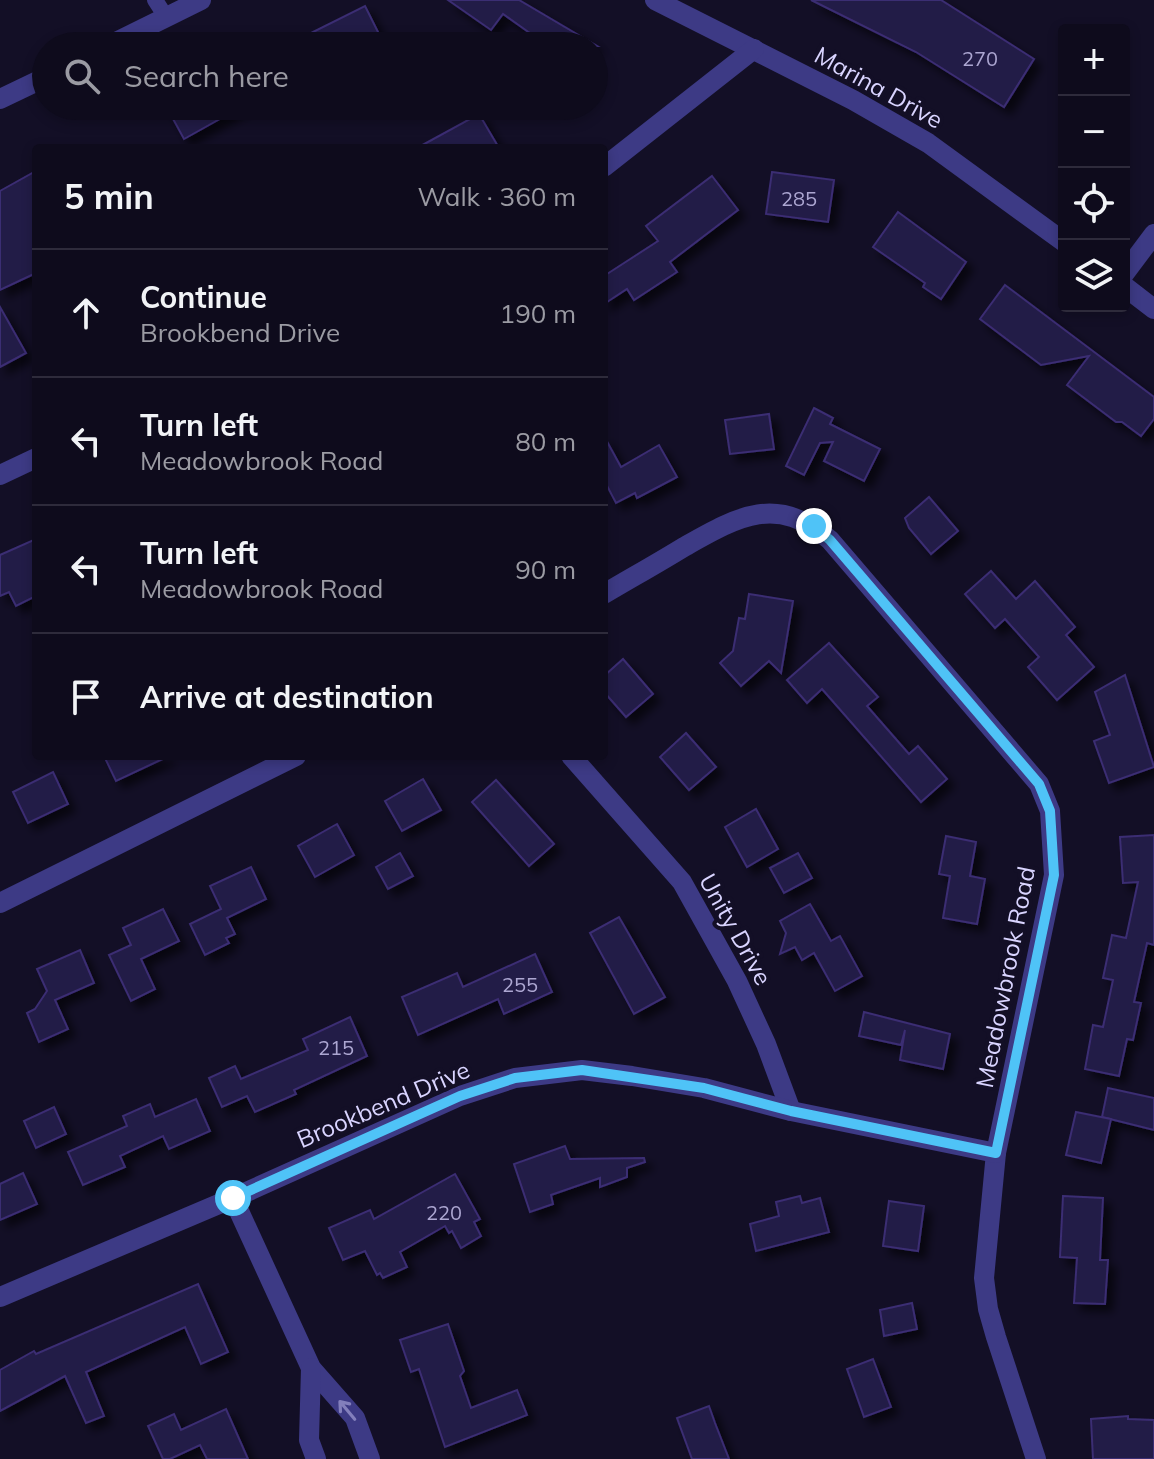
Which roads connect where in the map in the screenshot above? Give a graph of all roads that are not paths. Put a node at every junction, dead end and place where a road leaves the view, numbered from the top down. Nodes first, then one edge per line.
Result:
1 (201, 0) edge
2 (655, 0) edge
3 (161, 9) edge
4 (128, 32) edge
5 (754, 49) junction
6 (32, 84) edge
7 (0, 99) edge
8 (608, 164) edge
9 (1154, 234) edge
10 (1061, 240) edge
11 (1130, 266) edge
12 (1130, 291) edge
13 (1154, 309) edge
14 (32, 460) edge
15 (0, 475) edge
16 (608, 592) edge
17 (288, 760) edge
18 (575, 760) edge
19 (0, 903) edge
20 (791, 1111) junction
21 (996, 1153) junction
22 (233, 1198) junction
23 (0, 1297) edge
24 (311, 1368) junction
25 (316, 1459) edge
26 (370, 1459) edge
27 (1036, 1459) edge

1 - 3 street
2 - 5 street, Marina Drive
3 - 4 street
5 - 8 street
5 - 10 street, Marina Drive
6 - 7 street
9 - 11 street
12 - 13 street
14 - 15 street
16 - 21 street, Meadowbrook Road
17 - 19 street
18 - 20 street, Unity Drive
20 - 21 street, Brookbend Drive
20 - 22 street, Brookbend Drive
21 - 27 street, Meadowbrook Road
22 - 23 street, Brookbend Drive
22 - 24 street
24 - 25 street
26 -> 24 street

